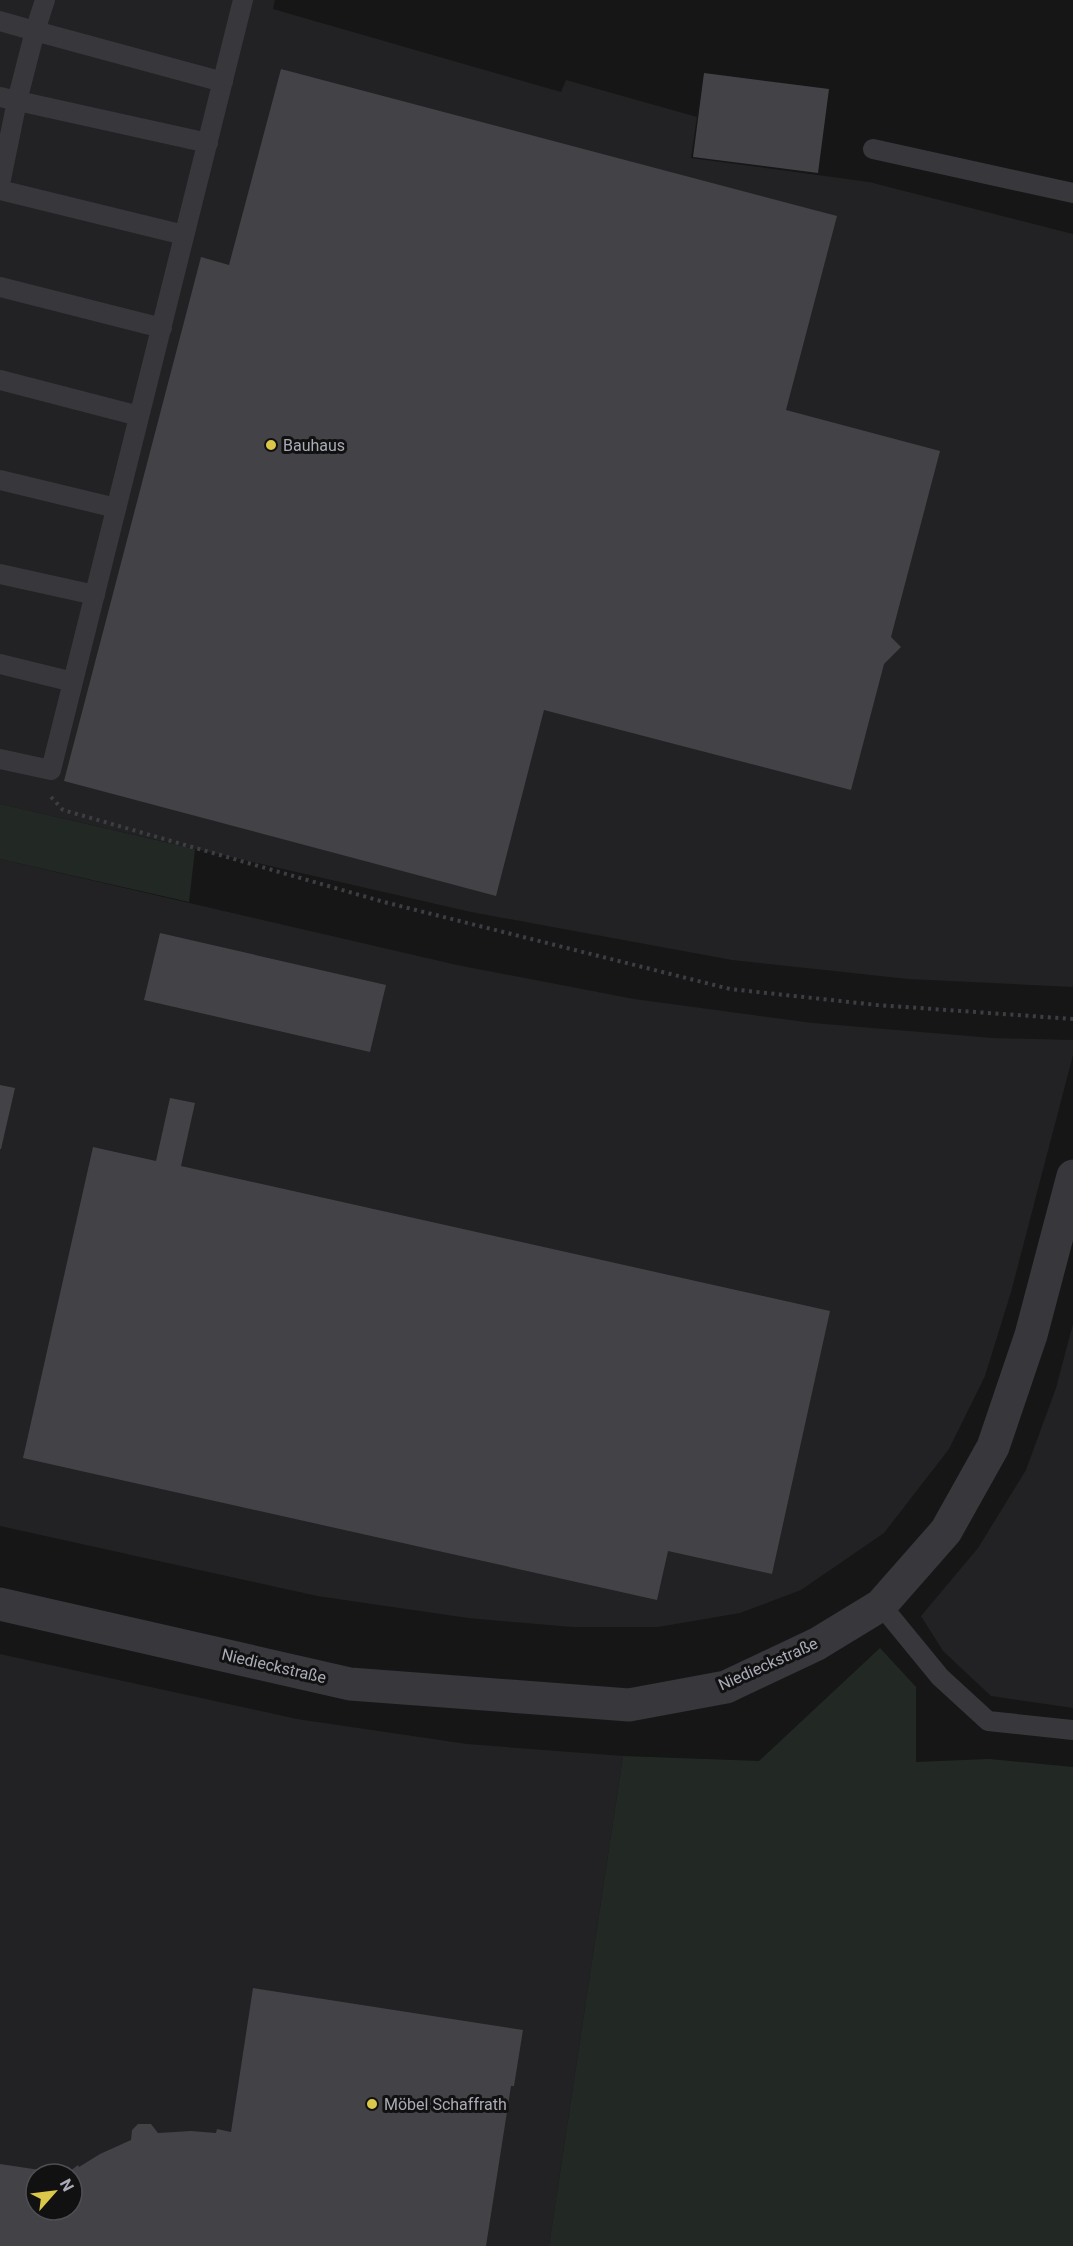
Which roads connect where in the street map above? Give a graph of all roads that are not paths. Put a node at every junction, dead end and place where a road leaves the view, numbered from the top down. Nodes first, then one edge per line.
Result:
1 (45, 0) edge
2 (243, 0) edge
3 (0, 21) edge
4 (35, 31) junction
5 (223, 82) junction
6 (8, 99) edge
7 (207, 143) junction
8 (873, 149) dead end
9 (0, 184) edge
10 (0, 190) edge
11 (1073, 193) edge
12 (184, 235) junction
13 (0, 287) edge
14 (162, 328) junction
15 (0, 380) edge
16 (139, 416) junction
17 (0, 480) edge
18 (116, 508) junction
19 (0, 574) edge
20 (94, 595) junction
21 (0, 664) edge
22 (73, 682) junction
23 (0, 759) edge
24 (1073, 1176) edge
25 (0, 1604) edge
26 (881, 1605) junction
27 (1073, 1730) edge

1 - 4 lane
2 - 5 lane
3 - 4 lane
4 - 5 lane
4 - 6 lane
5 - 7 lane
6 - 7 lane
6 - 9 lane
7 - 12 lane
8 - 11 lane
10 - 12 lane
12 - 14 lane
13 - 14 lane
14 - 16 lane
15 - 16 lane
16 - 18 lane
17 - 18 lane
18 - 20 lane
19 - 20 lane
20 - 22 lane
21 - 22 lane
22 - 23 lane
24 - 26 street, Niedieckstraße
25 - 26 street, Niedieckstraße
26 - 27 lane

